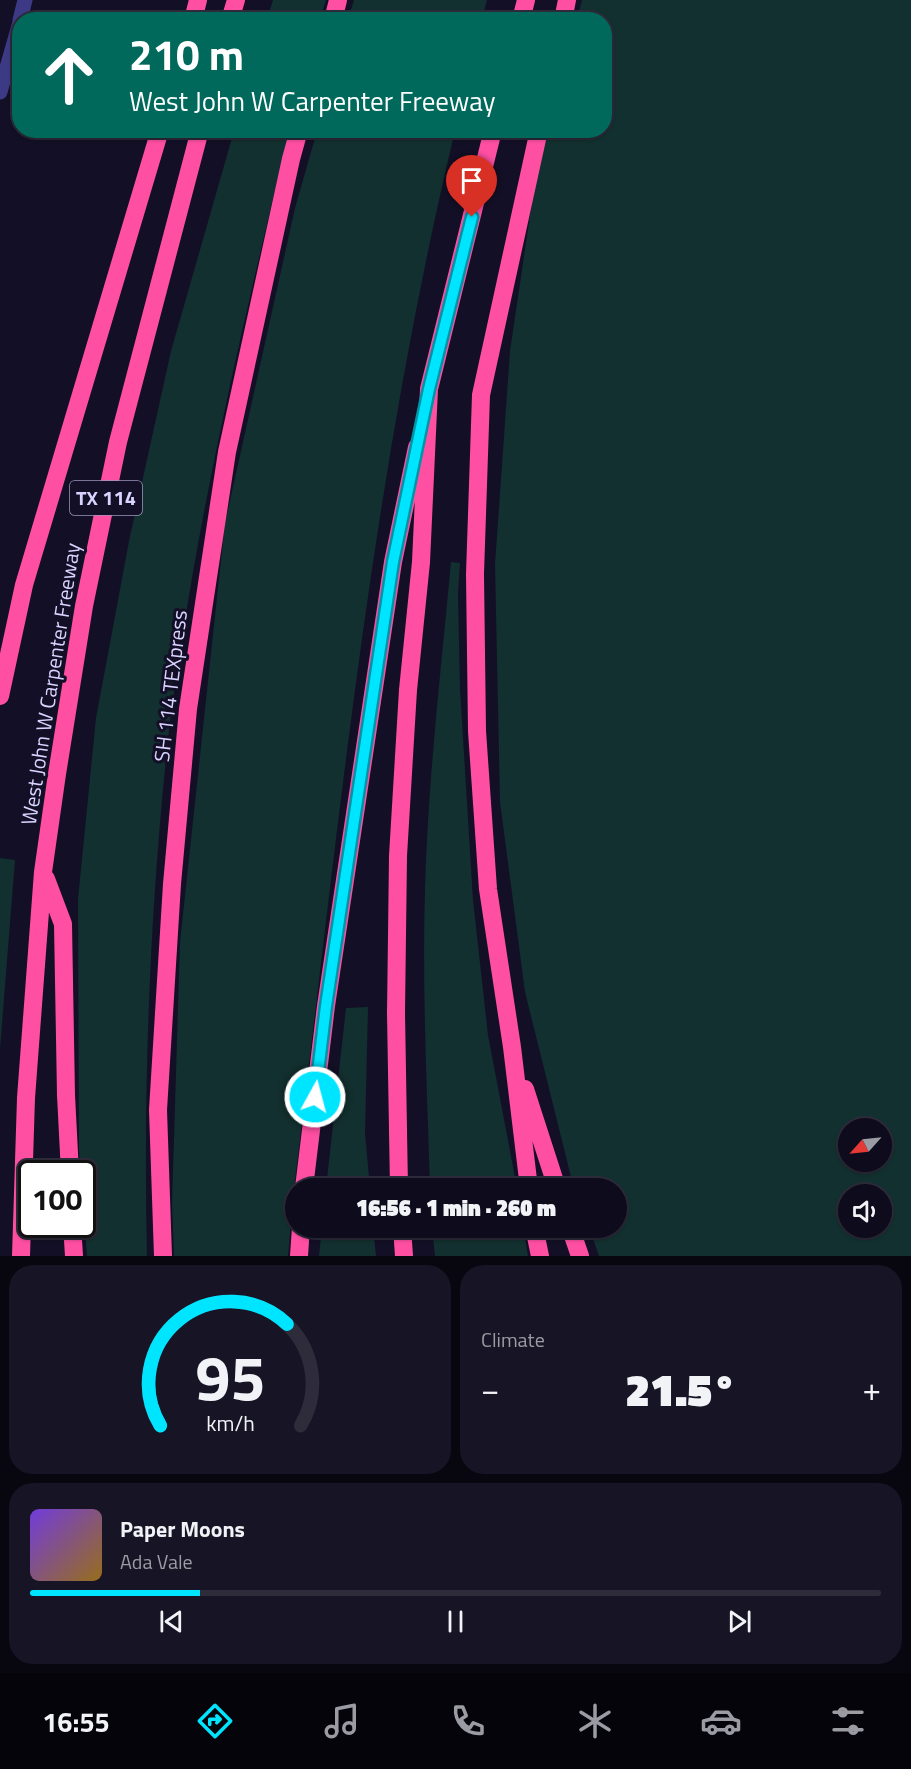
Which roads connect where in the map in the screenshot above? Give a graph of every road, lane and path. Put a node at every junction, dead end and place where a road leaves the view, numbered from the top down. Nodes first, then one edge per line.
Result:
1 (12, 49) edge
2 (0, 92) edge
3 (158, 138) edge
4 (198, 138) edge
5 (297, 138) edge
6 (492, 138) edge
7 (537, 138) edge
8 (429, 389) junction
9 (0, 696) edge
10 (43, 872) junction
11 (512, 1047) junction
12 (70, 1160) edge
13 (305, 1178) edge
14 (399, 1178) edge
15 (528, 1178) edge
16 (554, 1178) edge
17 (73, 1238) edge
18 (300, 1238) edge
19 (403, 1238) edge
20 (536, 1238) edge
21 (574, 1238) edge
22 (21, 1256) edge
23 (74, 1256) edge
24 (163, 1256) edge
25 (299, 1256) edge
26 (404, 1256) edge
27 (540, 1256) edge
28 (580, 1256) edge

1 - 2 lane
3 - 9 highway
4 - 10 highway, West John W Carpenter Freeway / TX 114
5 - 24 highway, SH 114 TEXpress
6 - 8 highway
7 - 11 highway
8 - 13 highway
8 - 14 highway
10 - 12 highway
10 - 22 highway, West John W Carpenter Freeway / TX 114
11 - 15 highway
11 - 16 highway
17 - 23 highway
18 - 25 highway
19 - 26 highway
20 - 27 highway
21 - 28 highway

